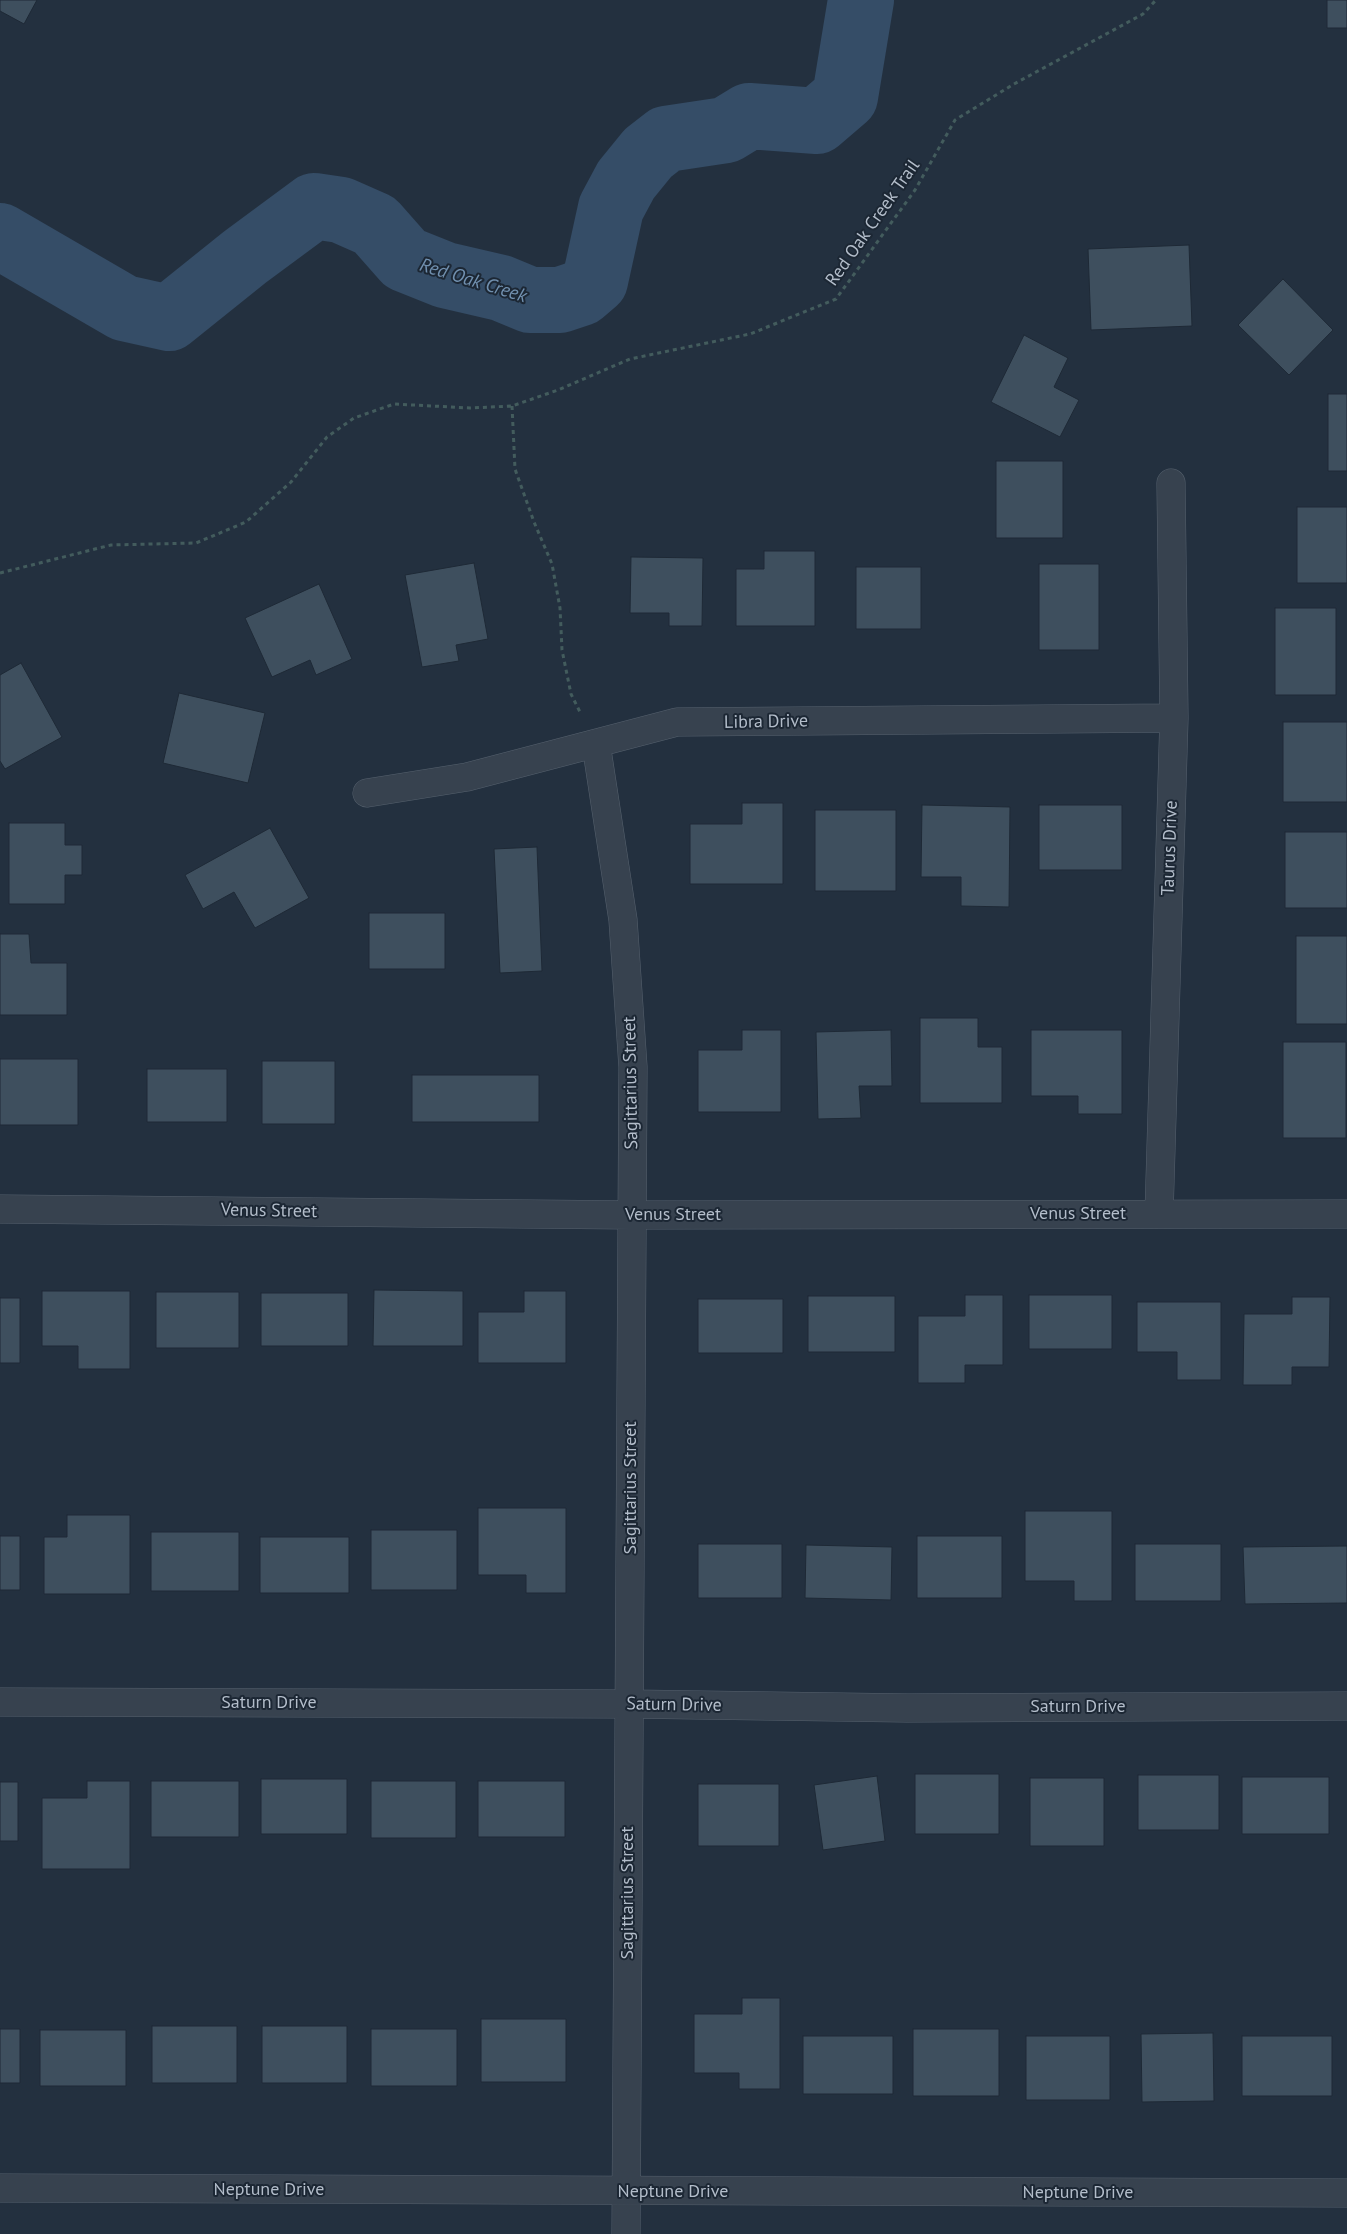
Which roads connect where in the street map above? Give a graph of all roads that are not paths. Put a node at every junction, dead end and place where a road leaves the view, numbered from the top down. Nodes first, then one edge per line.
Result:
1 (1171, 483) dead end
2 (1174, 718) junction
3 (596, 744) junction
4 (367, 793) dead end
5 (0, 1208) edge
6 (1159, 1214) junction
7 (1347, 1214) edge
8 (632, 1215) junction
9 (0, 1702) edge
10 (630, 1704) junction
11 (1347, 1706) edge
12 (0, 2188) edge
13 (626, 2192) junction
14 (1347, 2193) edge
15 (626, 2234) edge

1 - 2 street, Taurus Drive
2 - 3 street, Libra Drive
2 - 6 street, Taurus Drive
3 - 4 street, Libra Drive
3 - 8 street, Sagittarius Street
5 - 8 street, Venus Street
6 - 7 street, Venus Street
6 - 8 street, Venus Street
8 - 10 street, Sagittarius Street
9 - 10 street, Saturn Drive
10 - 11 street, Saturn Drive
10 - 13 street, Sagittarius Street
12 - 13 street, Neptune Drive
13 - 14 street, Neptune Drive
13 - 15 street, Sagittarius Street

